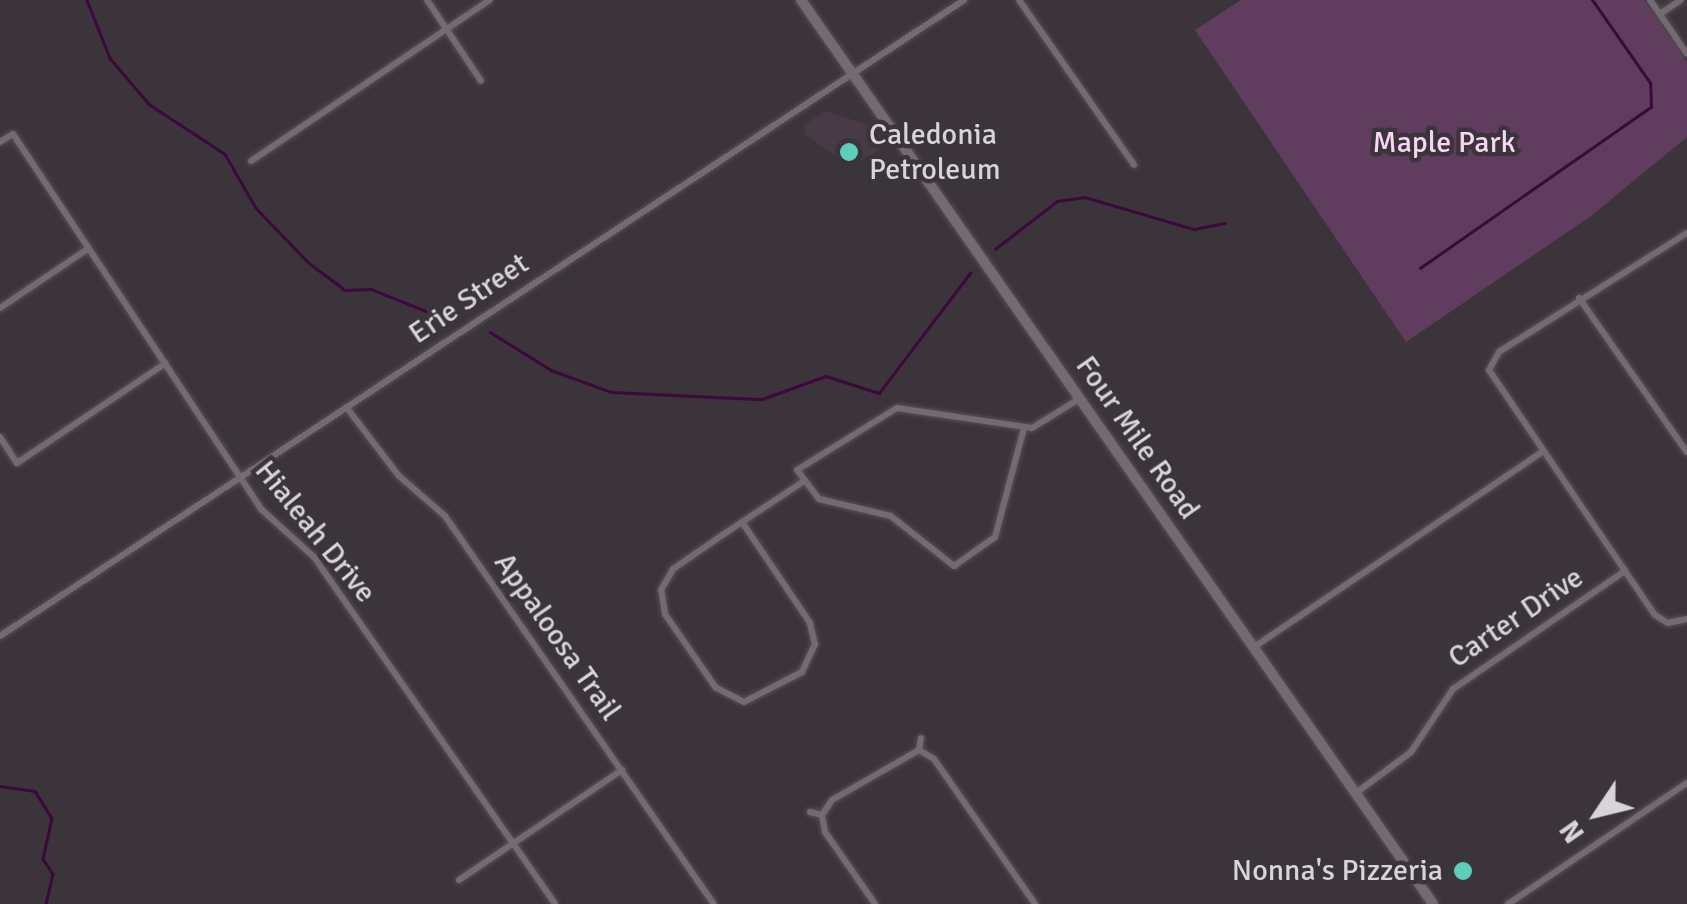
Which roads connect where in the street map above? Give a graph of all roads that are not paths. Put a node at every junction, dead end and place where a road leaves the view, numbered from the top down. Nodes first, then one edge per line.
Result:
1 (427, 0) edge
2 (490, 0) edge
3 (801, 0) edge
4 (964, 0) edge
5 (1018, 0) edge
6 (1650, 0) edge
7 (1681, 0) edge
8 (1660, 14) junction
9 (447, 29) junction
10 (1687, 54) edge
11 (852, 72) junction
12 (481, 81) dead end
13 (0, 142) edge
14 (251, 160) dead end
15 (1134, 165) dead end
16 (1687, 233) edge
17 (89, 248) junction
18 (1580, 298) junction
19 (0, 308) edge
20 (166, 363) junction
21 (1080, 398) junction
22 (347, 408) junction
23 (1024, 428) junction
24 (0, 437) edge
25 (1542, 452) junction
26 (1687, 452) edge
27 (240, 477) junction
28 (804, 481) junction
29 (742, 522) junction
30 (1625, 571) junction
31 (1686, 620) edge
32 (0, 636) edge
33 (1254, 647) junction
34 (921, 738) dead end
35 (919, 750) junction
36 (622, 770) junction
37 (1687, 783) edge
38 (1356, 793) junction
39 (810, 812) dead end
40 (822, 814) junction
41 (514, 844) junction
42 (459, 880) dead end
43 (556, 904) edge
44 (714, 904) edge
45 (875, 904) edge
46 (1035, 904) edge
47 (1433, 904) edge
48 (1508, 904) edge

1 - 9 street
2 - 9 street
3 - 11 main road, Four Mile Road
4 - 11 street, Erie Street
5 - 15 street
6 - 8 street
7 - 8 street
8 - 10 street
9 - 12 street
9 - 14 street
11 - 21 main road, Four Mile Road
11 - 22 street, Erie Street
13 - 17 street, Hialeah Drive
16 - 18 street
17 - 19 street
17 - 20 street, Hialeah Drive
18 - 25 street
18 - 26 street
20 - 24 street
20 - 27 street, Hialeah Drive
21 - 23 street
21 - 33 main road, Four Mile Road
22 - 27 street, Erie Street
22 - 36 street, Appaloosa Trail
23 - 28 street
23 - 28 street
25 - 30 street
25 - 33 street
27 - 32 street, Erie Street
27 - 41 street, Hialeah Drive
28 - 29 street
29 - 29 street
30 - 31 street
30 - 38 street, Carter Drive
33 - 38 main road, Four Mile Road
34 - 35 street
35 - 40 street
35 - 46 street
36 - 41 street
36 - 44 street, Appaloosa Trail
37 - 48 street
38 - 47 main road, Four Mile Road
39 - 40 street
40 - 45 street
41 - 42 street
41 - 43 street, Hialeah Drive

